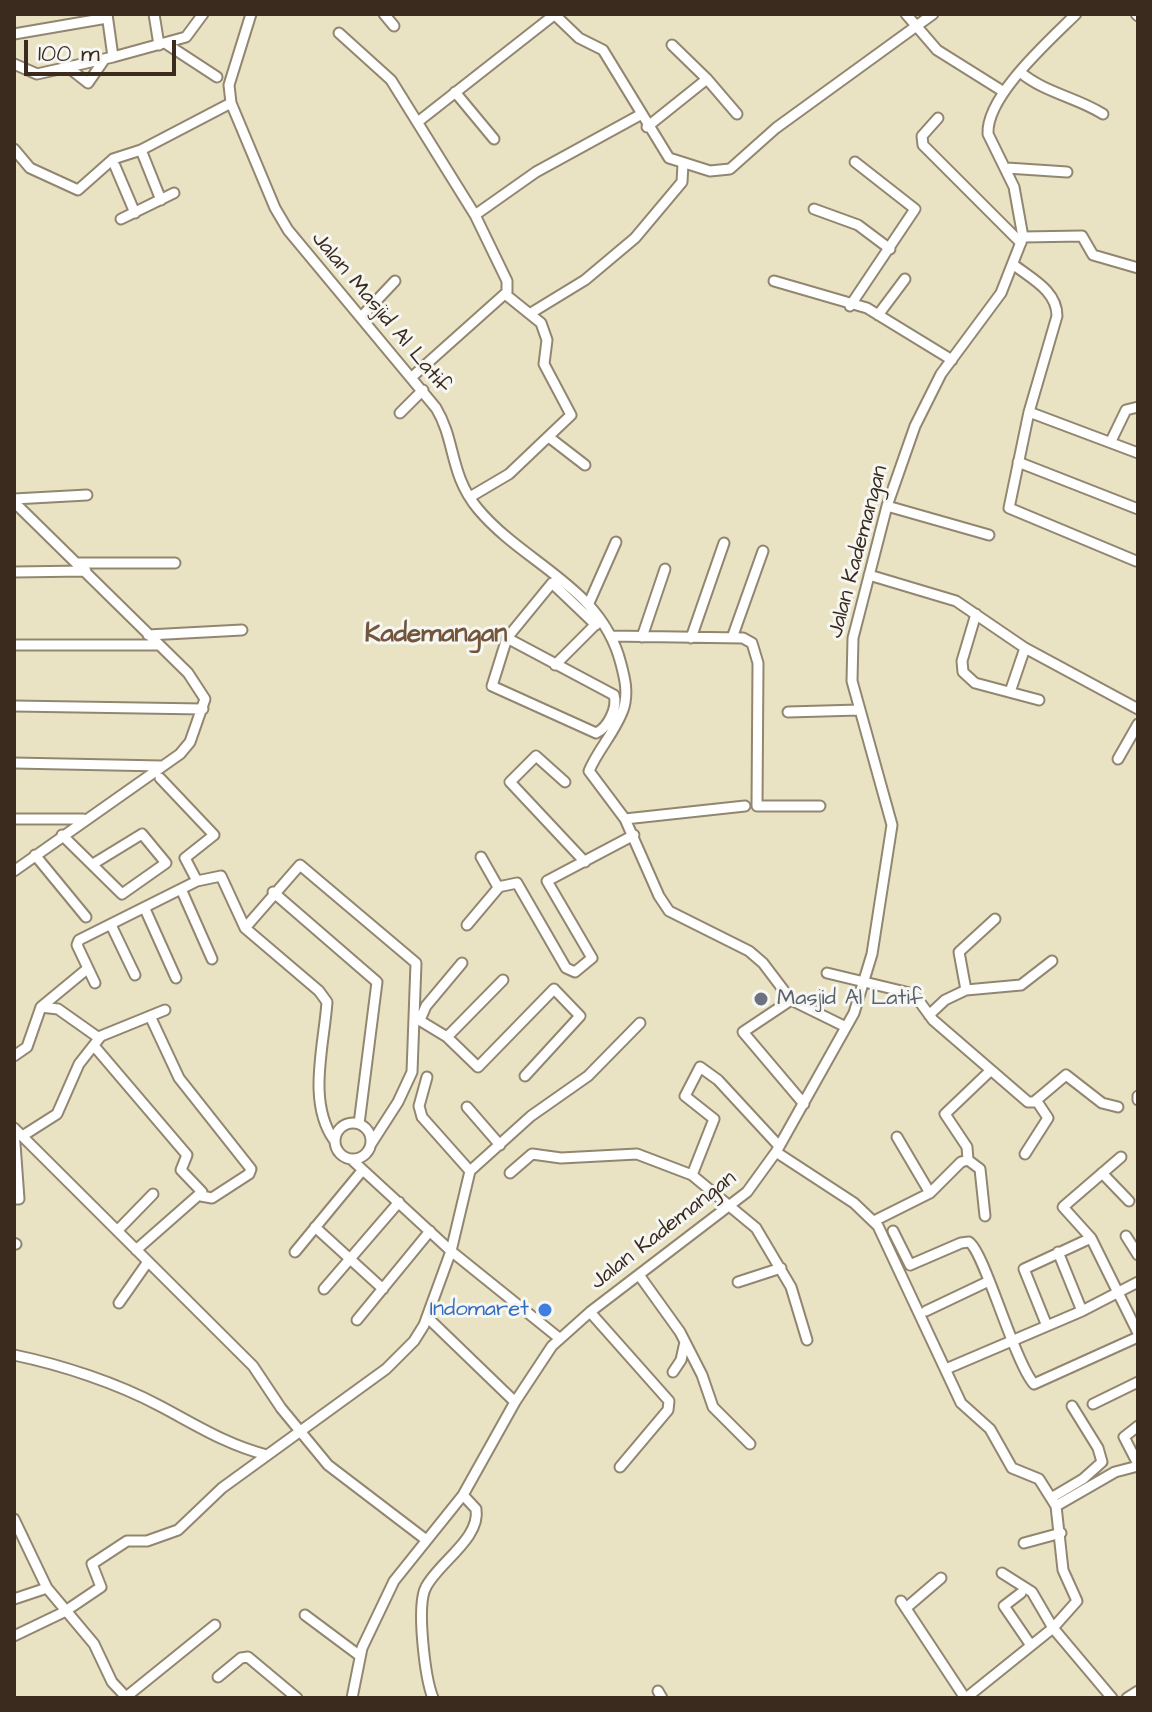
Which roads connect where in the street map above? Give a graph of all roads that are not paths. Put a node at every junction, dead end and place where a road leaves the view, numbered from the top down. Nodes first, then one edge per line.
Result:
1 (154, 14) edge
2 (203, 14) edge
3 (251, 14) edge
4 (384, 14) edge
5 (554, 14) edge
6 (906, 14) edge
7 (933, 14) edge
8 (1076, 14) edge
9 (107, 16) edge
10 (394, 26) dead end
11 (918, 28) junction
12 (339, 33) dead end
13 (14, 34) edge
14 (162, 44) junction
15 (672, 45) dead end
16 (109, 58) junction
17 (14, 64) edge
18 (69, 68) junction
19 (1020, 72) junction
20 (217, 77) dead end
21 (707, 79) junction
22 (455, 92) junction
23 (1004, 92) junction
24 (231, 103) junction
25 (737, 114) dead end
26 (1103, 114) dead end
27 (640, 115) junction
28 (938, 118) dead end
29 (419, 121) junction
30 (647, 127) junction
31 (494, 139) dead end
32 (14, 149) edge
33 (141, 150) junction
34 (855, 162) dead end
35 (683, 164) junction
36 (115, 166) dead end
37 (1007, 168) junction
38 (1067, 172) dead end
39 (174, 193) dead end
40 (161, 200) junction
41 (814, 209) dead end
42 (135, 213) junction
43 (475, 215) junction
44 (121, 219) dead end
45 (1022, 240) junction
46 (890, 249) junction
47 (1014, 265) junction
48 (1138, 268) edge
49 (905, 279) dead end
50 (395, 281) dead end
51 (774, 281) dead end
52 (505, 294) junction
53 (850, 306) junction
54 (531, 313) junction
55 (878, 315) junction
56 (362, 316) junction
57 (952, 360) junction
58 (413, 376) junction
59 (423, 390) junction
60 (1138, 407) edge
61 (1029, 412) junction
62 (400, 413) dead end
63 (550, 438) junction
64 (1111, 441) junction
65 (1138, 453) edge
66 (1018, 462) junction
67 (585, 465) dead end
68 (87, 495) dead end
69 (470, 497) junction
70 (14, 501) edge
71 (887, 506) junction
72 (1138, 509) edge
73 (989, 535) dead end
74 (616, 542) dead end
75 (724, 543) dead end
76 (763, 551) dead end
77 (1136, 561) dead end
78 (77, 563) junction
79 (175, 563) dead end
80 (665, 569) dead end
81 (86, 571) junction
82 (14, 572) edge
83 (869, 575) junction
84 (589, 603) junction
85 (976, 614) junction
86 (598, 622) junction
87 (242, 630) dead end
88 (148, 635) junction
89 (611, 636) junction
90 (642, 637) junction
91 (507, 638) junction
92 (691, 638) junction
93 (732, 638) junction
94 (14, 645) edge
95 (159, 645) junction
96 (1025, 648) junction
97 (555, 665) junction
98 (1010, 692) junction
99 (1039, 700) dead end
100 (14, 706) edge
101 (203, 709) junction
102 (1138, 709) edge
103 (859, 710) junction
104 (788, 712) dead end
105 (1138, 724) edge
106 (1118, 759) dead end
107 (14, 763) edge
108 (162, 766) junction
109 (160, 778) dead end
110 (565, 782) dead end
111 (745, 806) dead end
112 (820, 806) dead end
113 (14, 819) edge
114 (84, 819) junction
115 (625, 819) junction
116 (62, 835) junction
117 (634, 835) junction
118 (35, 855) junction
119 (481, 857) dead end
120 (585, 862) junction
121 (93, 864) junction
122 (14, 871) edge
123 (197, 881) junction
124 (499, 887) junction
125 (181, 889) junction
126 (273, 892) junction
127 (145, 909) junction
128 (86, 917) dead end
129 (995, 919) dead end
130 (111, 925) junction
131 (467, 925) dead end
132 (245, 928) junction
133 (212, 959) dead end
134 (1052, 961) dead end
135 (462, 963) dead end
136 (87, 969) junction
137 (827, 973) dead end
138 (135, 975) dead end
139 (176, 978) dead end
140 (503, 980) dead end
141 (95, 983) dead end
142 (865, 984) junction
143 (966, 990) junction
144 (791, 1000) junction
145 (41, 1007) junction
146 (165, 1010) dead end
147 (929, 1015) junction
148 (150, 1016) junction
149 (417, 1019) junction
150 (640, 1023) dead end
151 (846, 1027) junction
152 (447, 1037) junction
153 (97, 1042) junction
154 (14, 1056) edge
155 (989, 1072) junction
156 (525, 1076) dead end
157 (427, 1077) dead end
158 (1036, 1100) junction
159 (804, 1104) junction
160 (467, 1107) dead end
161 (1118, 1107) dead end
162 (359, 1124) junction
163 (17, 1131) edge
164 (897, 1137) dead end
165 (334, 1140) junction
166 (371, 1144) junction
167 (500, 1145) junction
168 (777, 1149) junction
169 (1025, 1154) dead end
170 (15, 1157) edge
171 (1121, 1157) dead end
172 (351, 1159) junction
173 (968, 1160) junction
174 (470, 1171) junction
175 (361, 1172) junction
176 (510, 1173) dead end
177 (1102, 1173) junction
178 (692, 1175) junction
179 (930, 1193) junction
180 (153, 1194) dead end
181 (201, 1196) junction
182 (14, 1199) edge
183 (1129, 1201) dead end
184 (399, 1202) junction
185 (728, 1209) junction
186 (985, 1216) dead end
187 (874, 1221) junction
188 (315, 1227) junction
189 (119, 1229) junction
190 (430, 1231) junction
191 (893, 1231) dead end
192 (1126, 1236) dead end
193 (1091, 1238) junction
194 (136, 1250) junction
195 (451, 1251) junction
196 (295, 1252) dead end
197 (1058, 1252) junction
198 (1138, 1255) edge
199 (350, 1258) junction
200 (147, 1263) junction
201 (781, 1268) junction
202 (639, 1275) junction
203 (738, 1282) dead end
204 (987, 1282) junction
205 (1138, 1282) edge
206 (324, 1289) dead end
207 (383, 1289) junction
208 (1119, 1292) junction
209 (119, 1303) dead end
210 (926, 1311) dead end
211 (1082, 1311) junction
212 (590, 1312) junction
213 (427, 1317) junction
214 (357, 1320) dead end
215 (1047, 1326) junction
216 (1138, 1335) edge
217 (559, 1338) junction
218 (807, 1340) dead end
219 (1014, 1340) junction
220 (685, 1342) junction
221 (14, 1355) edge
222 (946, 1369) junction
223 (673, 1372) dead end
224 (1138, 1382) edge
225 (515, 1402) junction
226 (1093, 1404) dead end
227 (1072, 1406) dead end
228 (1138, 1426) edge
229 (301, 1433) junction
230 (750, 1444) dead end
231 (267, 1455) junction
232 (1138, 1465) edge
233 (620, 1467) dead end
234 (463, 1495) junction
235 (1053, 1502) junction
236 (14, 1519) edge
237 (1061, 1533) junction
238 (425, 1539) junction
239 (1024, 1543) dead end
240 (1002, 1573) dead end
241 (941, 1578) dead end
242 (47, 1588) junction
243 (1021, 1593) dead end
244 (14, 1599) edge
245 (64, 1612) junction
246 (305, 1615) dead end
247 (215, 1625) dead end
248 (1053, 1628) junction
249 (14, 1636) edge
250 (1030, 1644) junction
251 (360, 1656) junction
252 (218, 1677) dead end
253 (1138, 1691) edge
254 (126, 1698) edge
255 (297, 1698) edge
256 (352, 1698) edge
257 (433, 1698) edge
258 (966, 1698) edge
259 (1112, 1698) edge
260 (1127, 1698) edge

1 - 14 street
2 - 14 street
3 - 24 street, Jalan Masjid Al Latif
4 - 10 street
5 - 22 street
5 - 27 street
6 - 11 street
7 - 11 street
8 - 19 street, Jalan Kademangan
9 - 13 street
9 - 16 street
11 - 23 street
11 - 35 street
12 - 29 street
14 - 16 street
14 - 20 street
15 - 21 street
16 - 18 street
16 - 18 street
17 - 18 street
19 - 23 street, Jalan Kademangan
19 - 26 street
21 - 25 street
21 - 30 street
22 - 29 street
22 - 31 street
23 - 37 street, Jalan Kademangan
24 - 33 street
24 - 56 street, Jalan Masjid Al Latif
27 - 30 street
27 - 43 street
28 - 45 street
29 - 43 street
30 - 35 street
32 - 33 street
33 - 40 street
34 - 46 street
35 - 54 street
36 - 42 street
37 - 38 street
37 - 45 street, Jalan Kademangan
39 - 40 street
40 - 42 street
41 - 46 street
42 - 44 street
43 - 52 street
45 - 47 street, Jalan Kademangan
45 - 48 street
46 - 53 street
47 - 57 street, Jalan Kademangan
47 - 61 street
49 - 55 street
50 - 56 street
51 - 53 street
52 - 54 street
52 - 58 street
53 - 55 street
54 - 63 street
55 - 57 street
56 - 58 street, Jalan Masjid Al Latif
57 - 71 street, Jalan Kademangan
58 - 59 street, Jalan Masjid Al Latif
59 - 62 street
59 - 69 street, Jalan Masjid Al Latif
60 - 64 street
61 - 64 street
61 - 66 street
63 - 67 street
63 - 69 street
64 - 65 street
66 - 72 street
66 - 77 street
68 - 70 street
69 - 84 street, Jalan Masjid Al Latif
70 - 78 street
71 - 73 street
71 - 83 street, Jalan Kademangan
74 - 84 street
75 - 92 street
76 - 93 street
78 - 79 street
78 - 81 street
80 - 90 street
81 - 82 street
81 - 88 street
83 - 85 street
83 - 103 street, Jalan Kademangan
84 - 86 street, Jalan Masjid Al Latif
85 - 96 street
85 - 98 street
86 - 89 street, Jalan Masjid Al Latif
86 - 91 street
86 - 97 street
87 - 88 street
88 - 95 street
89 - 90 street
89 - 115 street, Jalan Masjid Al Latif
90 - 92 street
91 - 97 street
91 - 97 street
92 - 93 street
93 - 112 street
94 - 95 street
95 - 101 street
96 - 98 street
96 - 102 street
98 - 99 street
100 - 101 street
101 - 108 street
103 - 104 street
103 - 142 street, Jalan Kademangan
105 - 106 street
107 - 108 street
108 - 114 street
109 - 123 street
110 - 120 street
111 - 115 street
113 - 114 street
114 - 116 street
115 - 117 street, Jalan Masjid Al Latif
116 - 118 street
116 - 121 street
117 - 120 street
117 - 144 street, Jalan Masjid Al Latif
118 - 122 street
118 - 128 street
119 - 124 street
120 - 124 street
121 - 121 street
123 - 125 street
123 - 132 street
124 - 131 street
125 - 127 street
125 - 133 street
126 - 132 street
126 - 149 street
126 - 162 street
127 - 130 street
127 - 139 street
129 - 143 street
130 - 136 street
130 - 138 street
132 - 165 street
134 - 143 street
135 - 149 street
136 - 141 street
136 - 145 street
137 - 142 street
140 - 152 street
142 - 147 street
142 - 151 street, Jalan Kademangan
143 - 147 street
144 - 151 street, Jalan Masjid Al Latif
144 - 159 street
145 - 153 street
145 - 154 street
146 - 148 street
147 - 155 street
148 - 153 street
148 - 181 street
149 - 152 street
149 - 166 street
150 - 167 street
151 - 159 street, Jalan Kademangan
152 - 156 street
153 - 163 street
153 - 181 street
155 - 158 street
155 - 173 street
157 - 174 street
158 - 161 street
158 - 169 street
159 - 168 street, Jalan Kademangan
160 - 167 street
162 - 165 street
162 - 166 street
163 - 170 street
163 - 189 street
164 - 179 street
165 - 172 street
166 - 172 street
167 - 174 street
168 - 178 street
168 - 185 street, Jalan Kademangan
168 - 187 street
170 - 182 street
171 - 177 street
172 - 175 street
173 - 179 street
173 - 186 street
174 - 195 street
175 - 184 street
175 - 188 street
176 - 178 street
177 - 183 street
177 - 193 street
178 - 185 street
179 - 187 street
180 - 189 street
181 - 194 street
184 - 190 street
184 - 199 street
185 - 201 street
185 - 202 street, Jalan Kademangan
187 - 222 street
188 - 196 street
188 - 199 street
189 - 194 street
190 - 195 street
190 - 207 street
191 - 204 street
192 - 198 street
193 - 197 street
193 - 208 street
194 - 200 street
195 - 213 street
195 - 217 street
197 - 211 street
197 - 215 street
199 - 206 street
199 - 207 street
200 - 209 street
200 - 229 street
201 - 203 street
201 - 218 street
202 - 212 street, Jalan Kademangan
202 - 220 street
204 - 210 street
204 - 219 street
205 - 208 street
207 - 214 street
208 - 211 street
208 - 216 street
211 - 215 street
212 - 217 street, Jalan Kademangan
212 - 233 street
213 - 225 street
213 - 229 street
215 - 219 street
216 - 219 street
217 - 225 street, Jalan Kademangan
219 - 222 street
220 - 223 street
220 - 230 street
221 - 231 street
222 - 235 street
224 - 226 street
225 - 234 street, Jalan Kademangan
227 - 235 street
228 - 232 street
229 - 231 street
229 - 238 street
231 - 245 street
232 - 235 street
234 - 238 street, Jalan Kademangan
234 - 257 street
235 - 237 street
236 - 242 street
237 - 239 street
237 - 248 street
238 - 251 street, Jalan Kademangan
240 - 248 street
241 - 258 street
242 - 244 street
242 - 245 street
243 - 250 street
245 - 249 street
245 - 254 street
246 - 251 street
247 - 254 street
248 - 250 street
248 - 259 street
250 - 258 street
251 - 256 street, Jalan Kademangan
252 - 255 street
253 - 260 street

